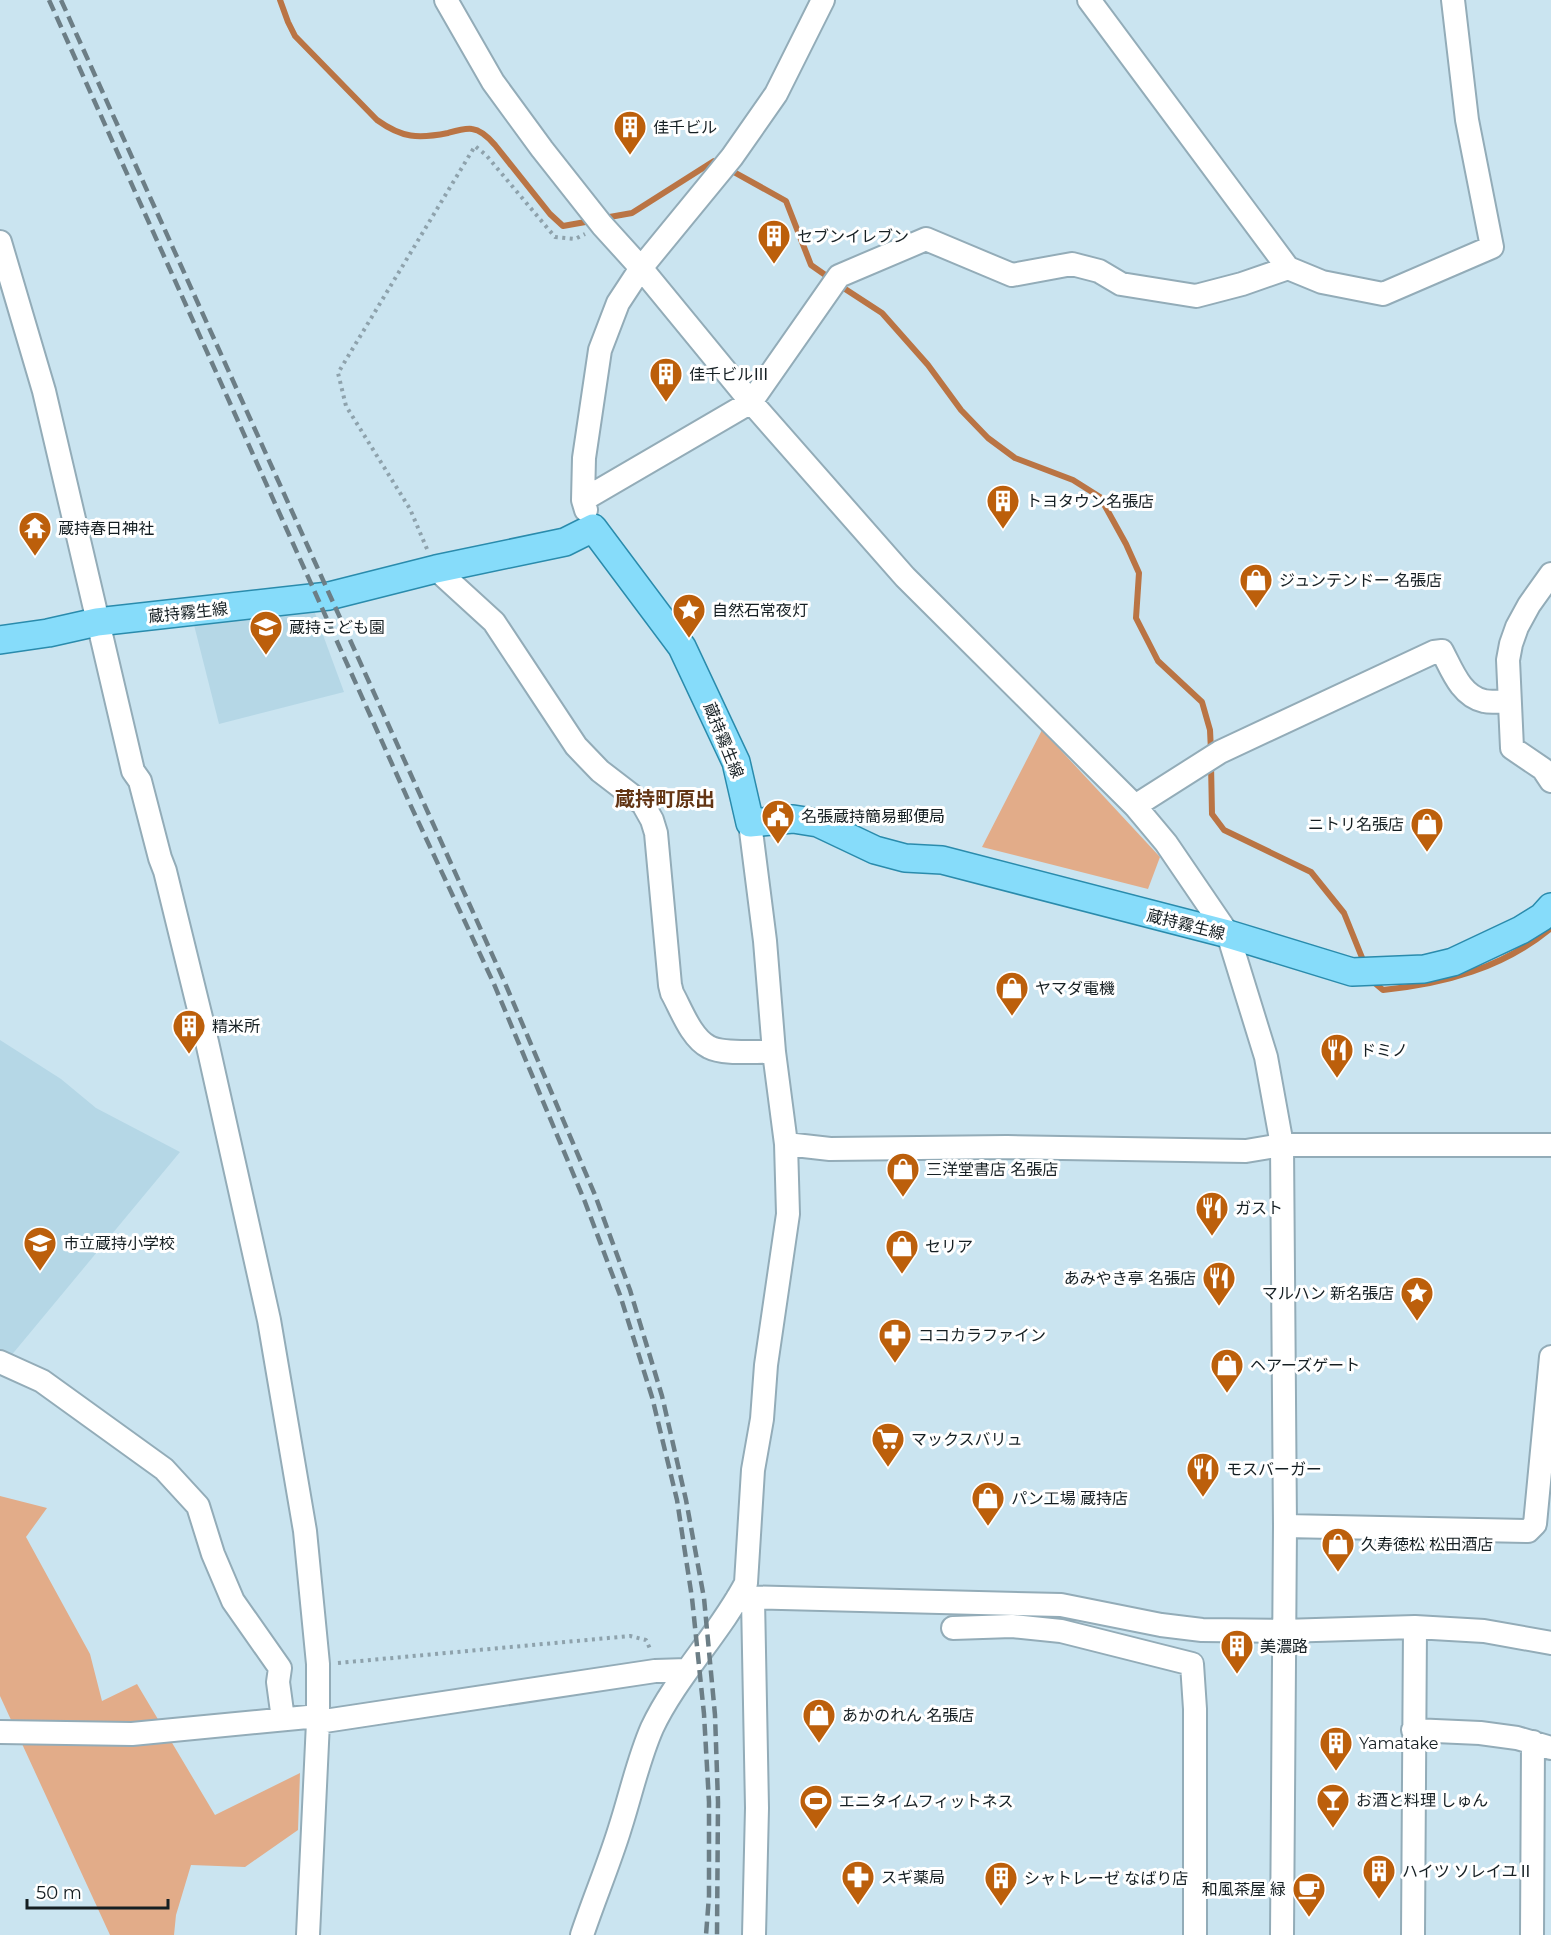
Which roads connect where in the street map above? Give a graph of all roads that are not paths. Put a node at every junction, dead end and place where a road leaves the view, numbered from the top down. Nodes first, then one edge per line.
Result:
1 (447, 0) edge
2 (823, 0) edge
3 (1089, 0) edge
4 (1453, 0) edge
5 (0, 242) edge
6 (641, 268) junction
7 (1288, 268) junction
8 (751, 402) junction
9 (583, 500) junction
10 (593, 528) junction
11 (436, 569) junction
12 (1551, 574) edge
13 (97, 621) junction
14 (0, 639) edge
15 (1509, 701) junction
16 (1551, 782) edge
17 (1135, 806) junction
18 (750, 823) junction
19 (1551, 908) edge
20 (1228, 934) junction
21 (774, 1052) junction
22 (786, 1144) junction
23 (1281, 1145) junction
24 (1551, 1145) edge
25 (1551, 1357) edge
26 (0, 1362) edge
27 (1285, 1526) junction
28 (746, 1598) junction
29 (1415, 1627) junction
30 (953, 1628) dead end
31 (1284, 1631) junction
32 (1551, 1643) edge
33 (687, 1670) junction
34 (283, 1719) junction
35 (318, 1719) junction
36 (1413, 1730) junction
37 (0, 1732) edge
38 (1542, 1745) edge
39 (308, 1935) edge
40 (582, 1935) edge
41 (754, 1935) edge
42 (1195, 1935) edge
43 (1282, 1935) edge
44 (1413, 1935) edge
45 (1532, 1935) edge

1 - 6 street
2 - 6 street
3 - 7 street
4 - 7 street
5 - 13 street
6 - 8 street
6 - 9 street
7 - 8 street
8 - 9 street
8 - 17 street
9 - 10 street
10 - 11 main road, 蔵持霧生線
10 - 18 main road, 蔵持霧生線
11 - 13 main road, 蔵持霧生線
11 - 21 street
12 - 15 street
13 - 14 main road, 蔵持霧生線
13 - 35 street
15 - 16 street
15 - 17 street
17 - 20 street
18 - 20 main road, 蔵持霧生線
18 - 21 street
19 - 20 main road, 蔵持霧生線
20 - 23 street
21 - 22 street
22 - 23 street
22 - 28 street
23 - 24 street
23 - 27 street
25 - 27 street
26 - 34 street
27 - 31 street
28 - 31 street
28 - 33 street
28 - 41 street
29 - 31 street
29 - 32 street
29 - 36 street
30 - 42 street
31 - 43 street
33 - 35 street
33 - 40 street
34 - 35 street
34 - 37 street
35 - 39 street
36 - 38 street
36 - 44 street
38 - 45 street

